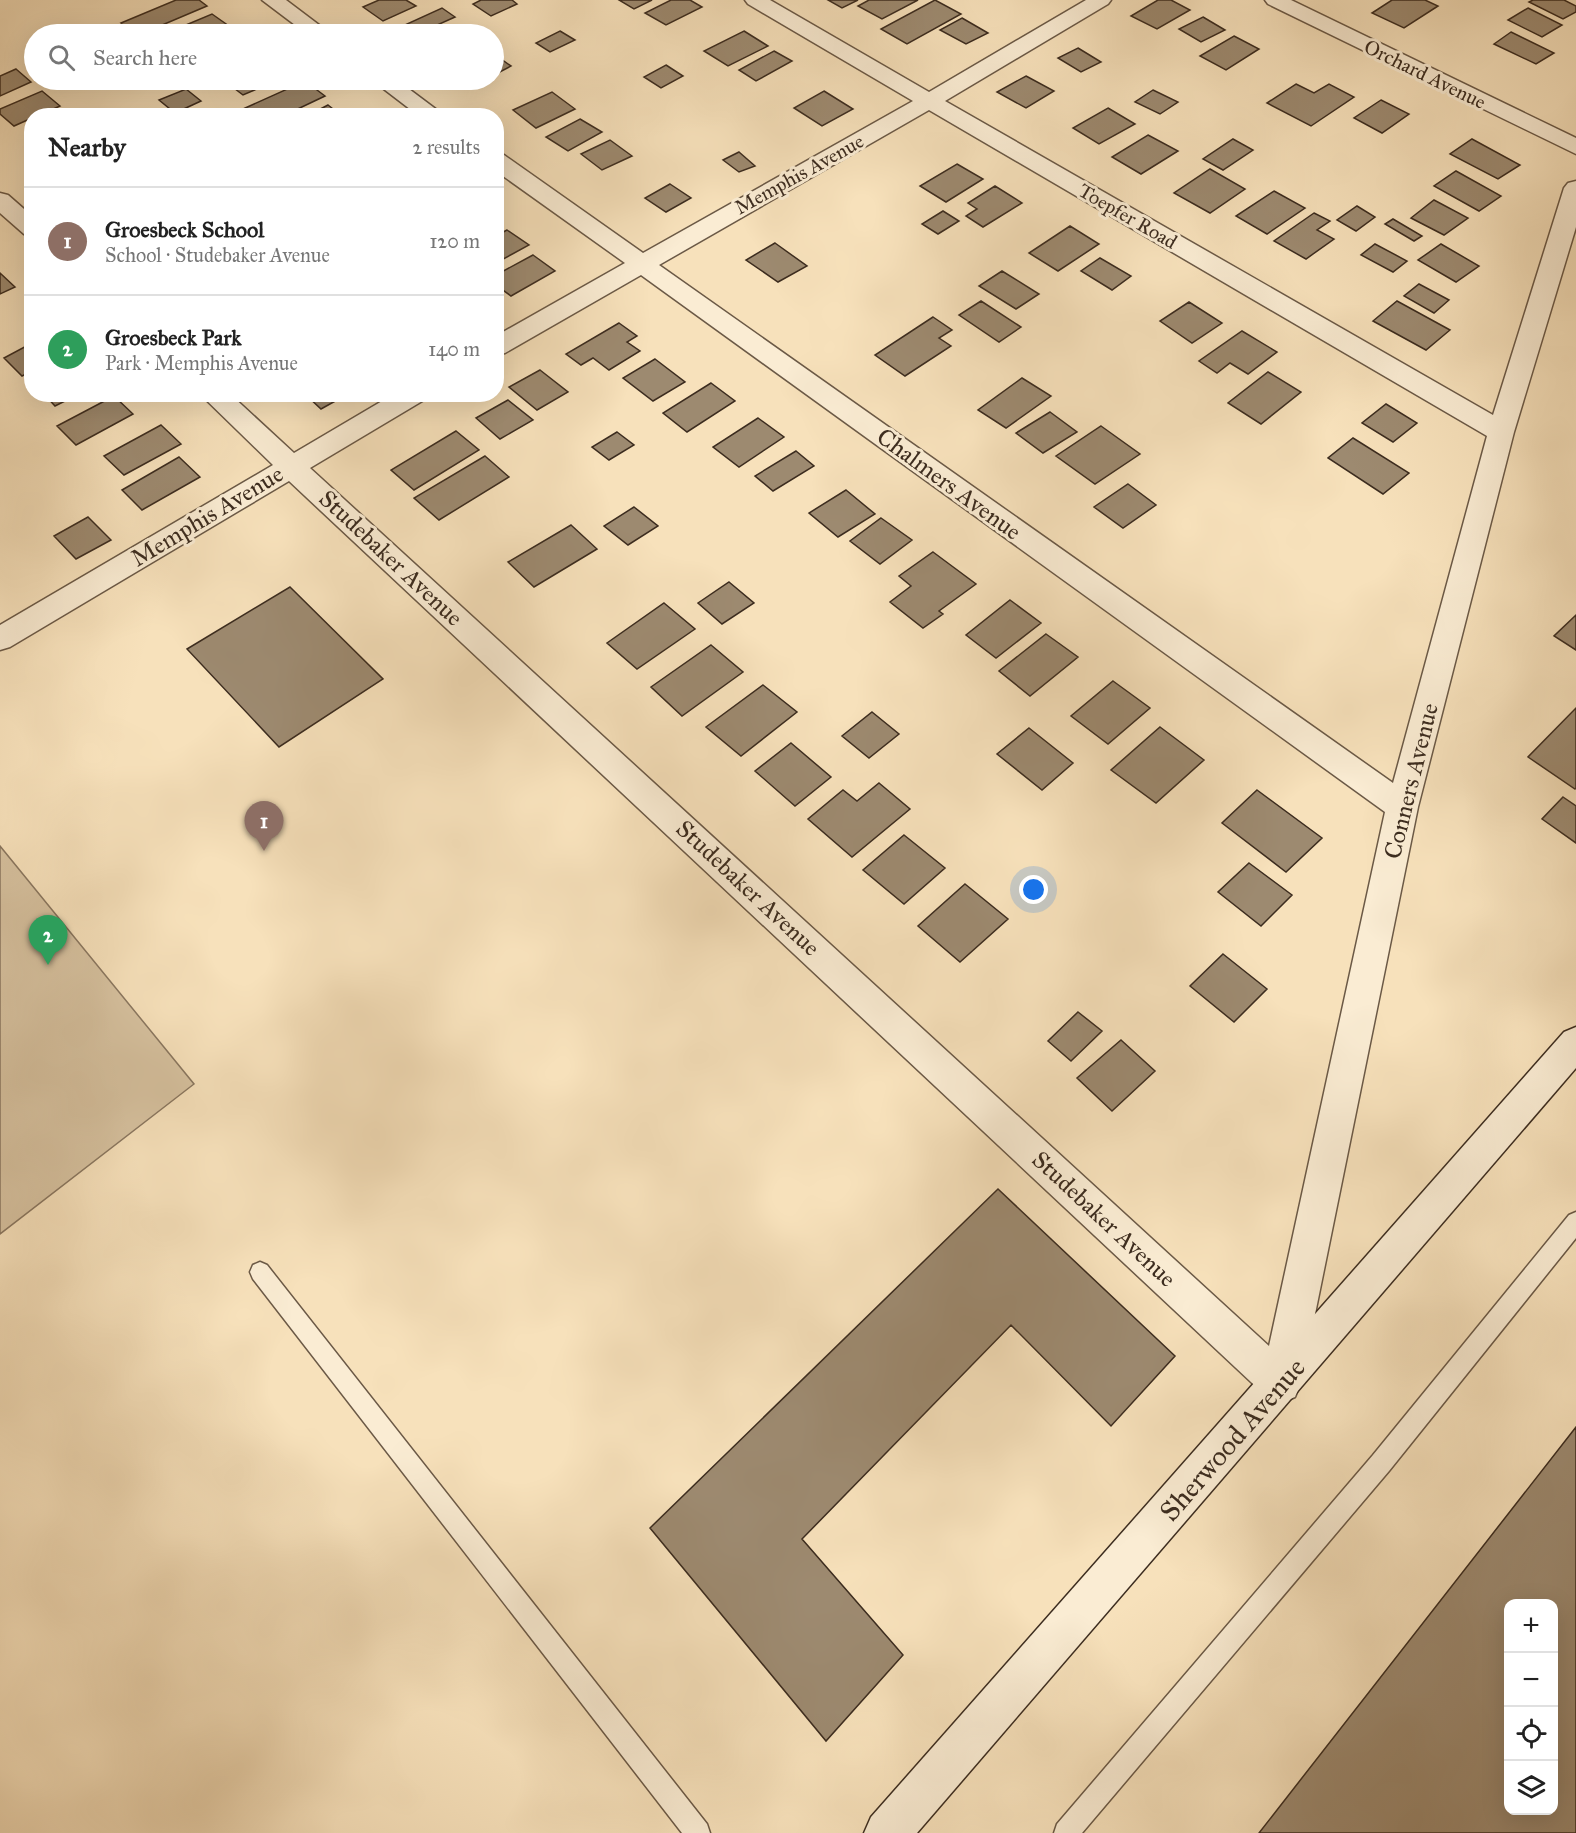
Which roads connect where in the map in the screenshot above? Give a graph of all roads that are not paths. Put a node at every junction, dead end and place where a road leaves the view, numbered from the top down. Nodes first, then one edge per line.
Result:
1 (272, 0) edge
2 (755, 0) edge
3 (1101, 0) edge
4 (1275, 0) edge
5 (306, 24) edge
6 (397, 90) edge
7 (929, 101) junction
8 (423, 108) edge
9 (1576, 147) edge
10 (504, 166) edge
11 (1576, 188) edge
12 (0, 200) edge
13 (24, 222) edge
14 (640, 264) junction
15 (504, 342) edge
16 (222, 402) edge
17 (401, 402) edge
18 (1501, 432) junction
19 (292, 466) junction
20 (0, 639) edge
21 (1402, 807) junction
22 (1576, 1043) edge
23 (1576, 1222) edge
24 (260, 1272) dead end
25 (1281, 1383) junction
26 (699, 1833) edge
27 (887, 1833) edge
28 (1066, 1833) edge

1 - 5 street
2 - 7 street, Toepfer Road
3 - 7 street, Memphis Avenue
4 - 9 street, Orchard Avenue
6 - 8 street
7 - 14 street, Memphis Avenue
7 - 18 street, Toepfer Road
10 - 14 street, Chalmers Avenue
11 - 18 street, Conners Avenue
12 - 13 street
14 - 15 street, Memphis Avenue
14 - 21 street, Chalmers Avenue
16 - 19 street, Studebaker Avenue
17 - 19 street, Memphis Avenue
18 - 21 street, Conners Avenue
19 - 20 street, Memphis Avenue
19 - 25 street, Studebaker Avenue
21 - 25 street, Conners Avenue
22 - 25 street, Sherwood Avenue
23 - 28 lane
24 - 26 lane
25 - 27 street, Sherwood Avenue

